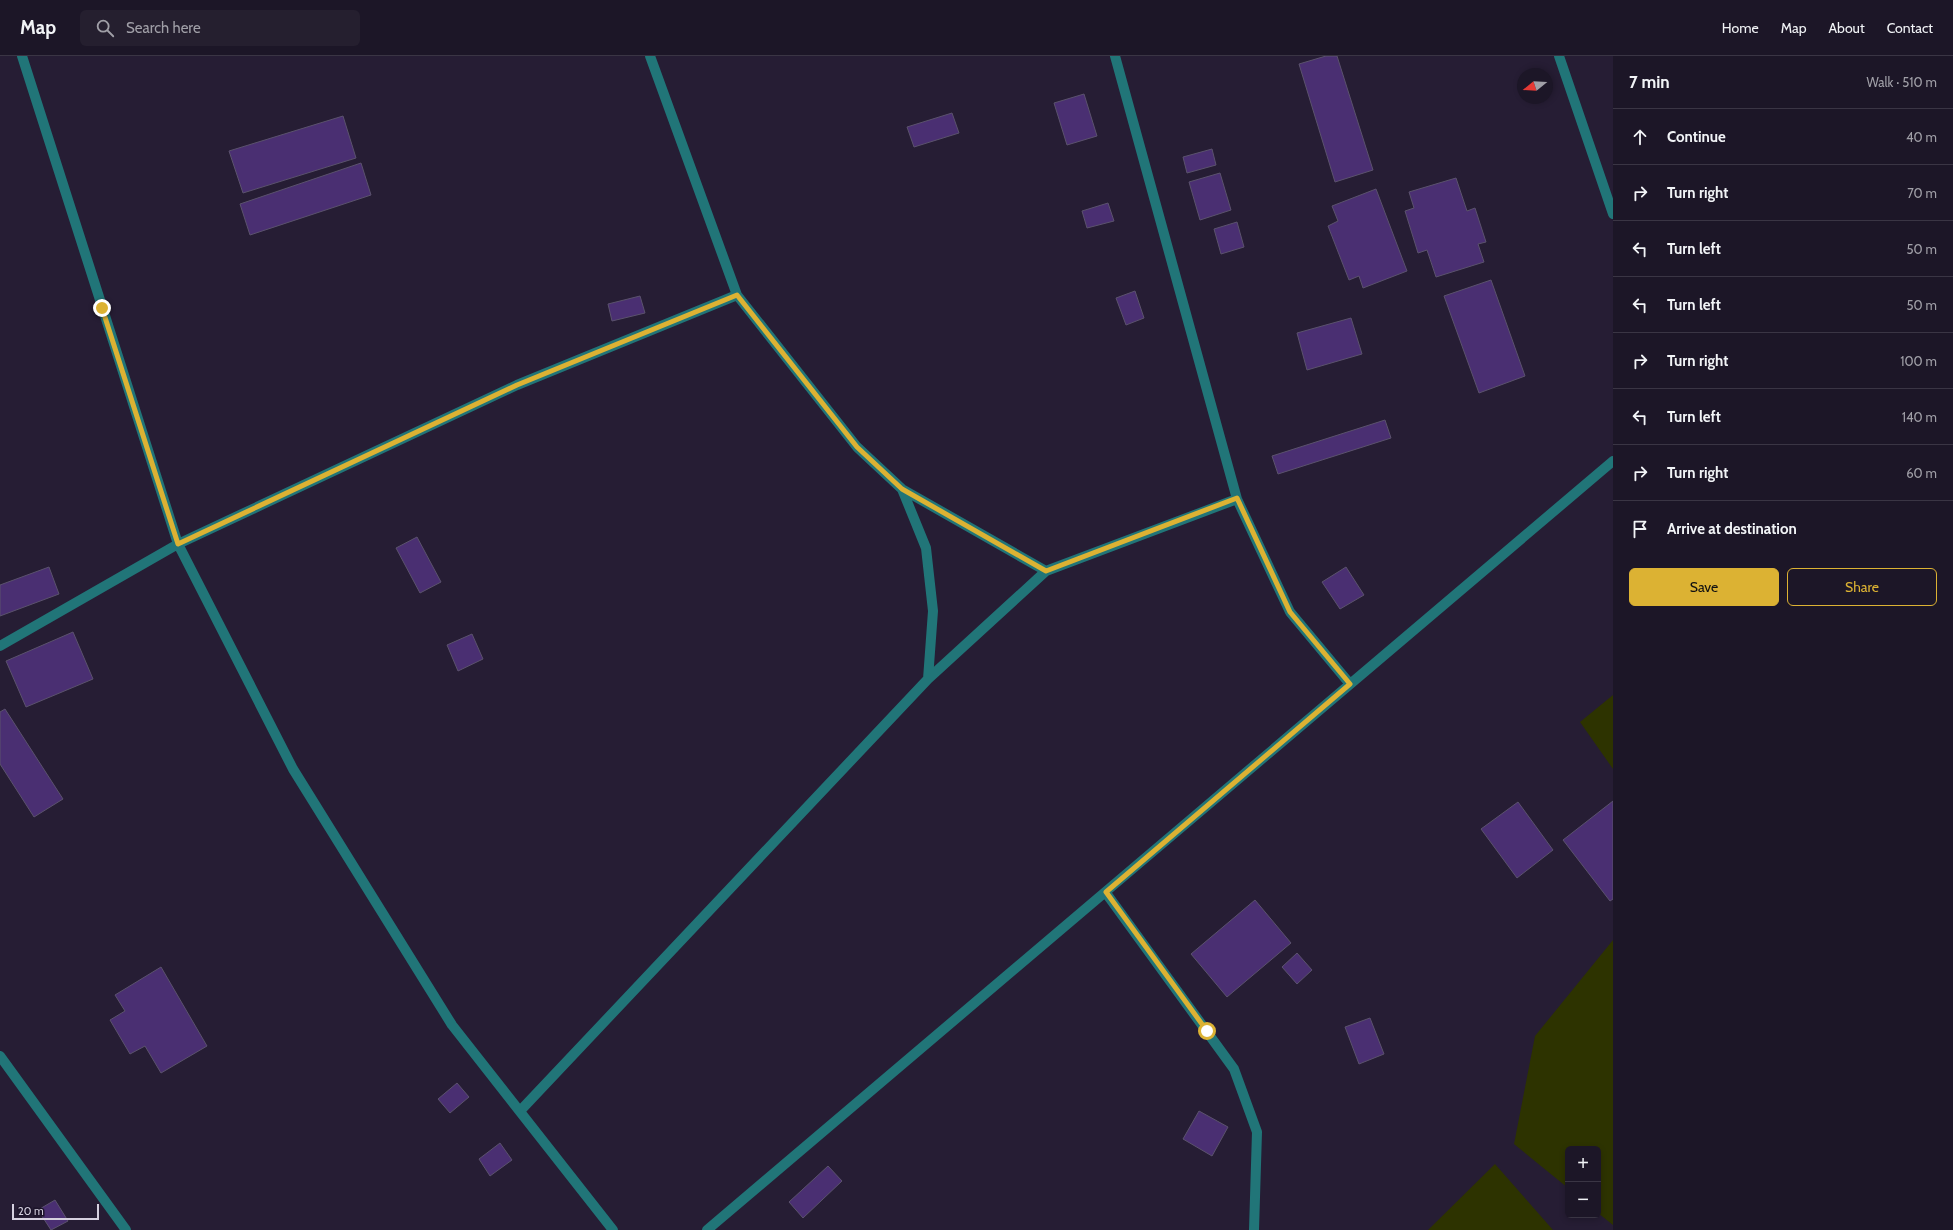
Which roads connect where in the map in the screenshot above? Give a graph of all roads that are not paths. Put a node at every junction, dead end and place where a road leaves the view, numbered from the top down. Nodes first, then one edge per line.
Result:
1 (22, 56) edge
2 (650, 56) edge
3 (1115, 56) edge
4 (1559, 56) edge
5 (1613, 214) edge
6 (737, 295) junction
7 (1613, 461) edge
8 (902, 489) junction
9 (1237, 498) junction
10 (178, 544) junction
11 (1046, 571) junction
12 (0, 646) edge
13 (928, 679) junction
14 (1350, 684) junction
15 (1106, 892) junction
16 (0, 1056) edge
17 (520, 1111) junction
18 (126, 1230) edge
19 (613, 1230) edge
20 (707, 1230) edge
21 (1254, 1230) edge

1 - 10 street
2 - 6 street
3 - 9 street
4 - 5 street
6 - 8 street
6 - 10 street
7 - 14 street
8 - 11 street
8 - 13 street
9 - 11 street
9 - 14 street
10 - 12 street
10 - 17 street
11 - 13 street
13 - 17 street
14 - 15 street
15 - 20 street
15 - 21 street
16 - 18 street
17 - 19 street

